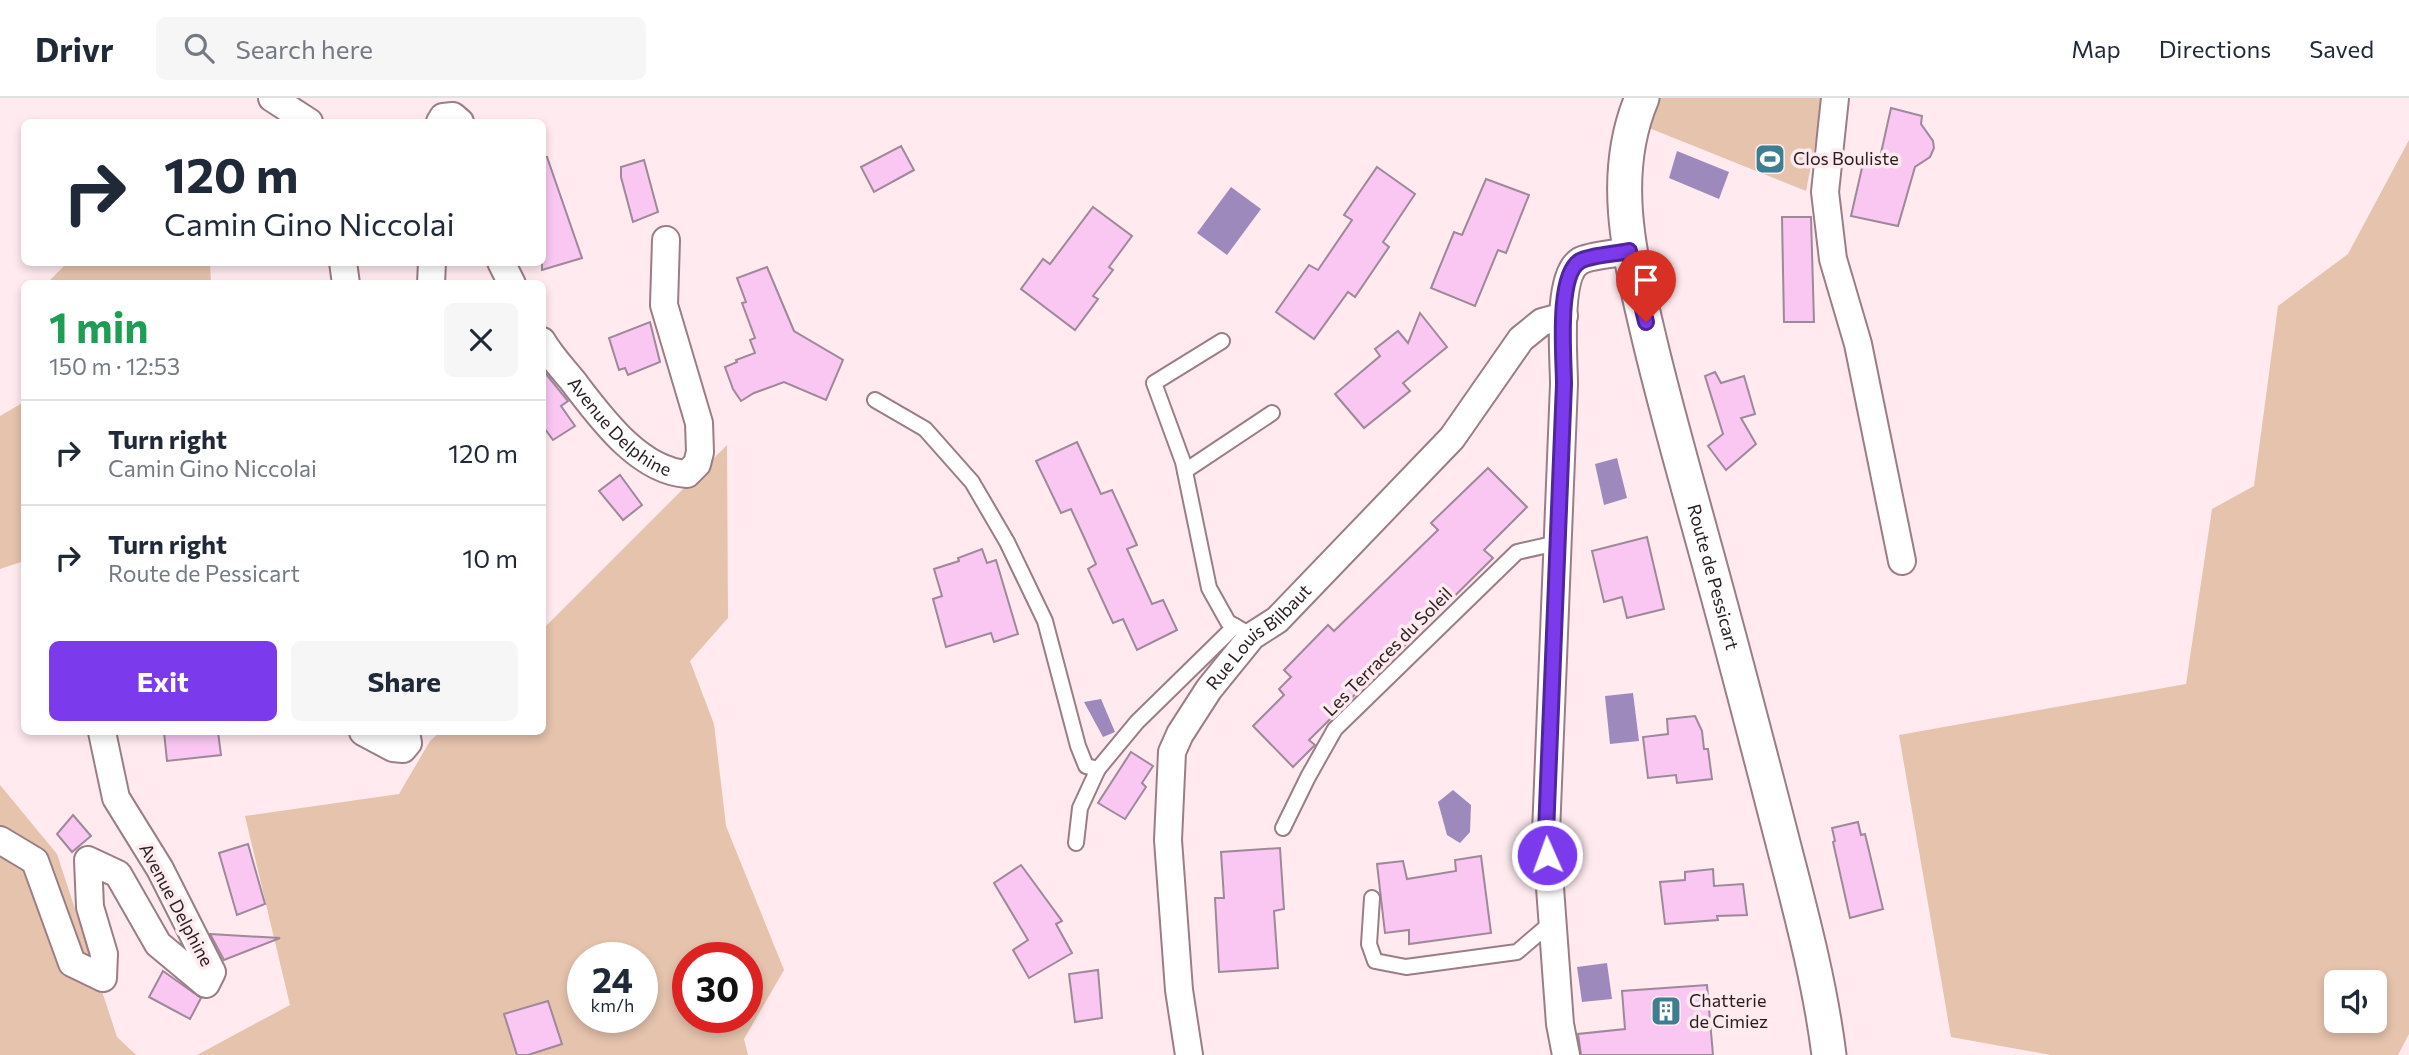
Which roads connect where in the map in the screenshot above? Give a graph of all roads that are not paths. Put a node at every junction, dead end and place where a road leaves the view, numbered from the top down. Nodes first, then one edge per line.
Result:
1 (272, 98) edge
2 (1642, 98) edge
3 (1835, 98) edge
4 (304, 119) edge
5 (666, 240) dead end
6 (1629, 251) junction
7 (1564, 316) junction
8 (1222, 341) dead end
9 (546, 346) edge
10 (875, 400) dead end
11 (1272, 413) dead end
12 (1185, 471) junction
13 (1557, 542) junction
14 (1902, 561) dead end
15 (1244, 631) junction
16 (103, 735) edge
17 (369, 735) edge
18 (407, 735) edge
19 (1098, 769) junction
20 (1283, 828) dead end
21 (0, 840) edge
22 (1076, 843) dead end
23 (1372, 898) dead end
24 (1552, 922) junction
25 (1189, 1055) edge
26 (1566, 1055) edge
27 (1829, 1055) edge

1 - 4 street
2 - 6 street, Route de Pessicart
3 - 14 street
5 - 9 street, Avenue Delphine
6 - 7 street
6 - 27 street, Route de Pessicart
7 - 13 street
7 - 15 street, Rue Louis Bilbaut
8 - 12 lane
10 - 19 lane
11 - 12 lane
12 - 15 lane
13 - 20 lane, Les Terraces du Soleil
13 - 24 street
15 - 19 lane
15 - 25 street, Rue Louis Bilbaut
16 - 21 street, Avenue Delphine
17 - 18 street
19 - 22 lane
23 - 24 lane
24 - 26 street

